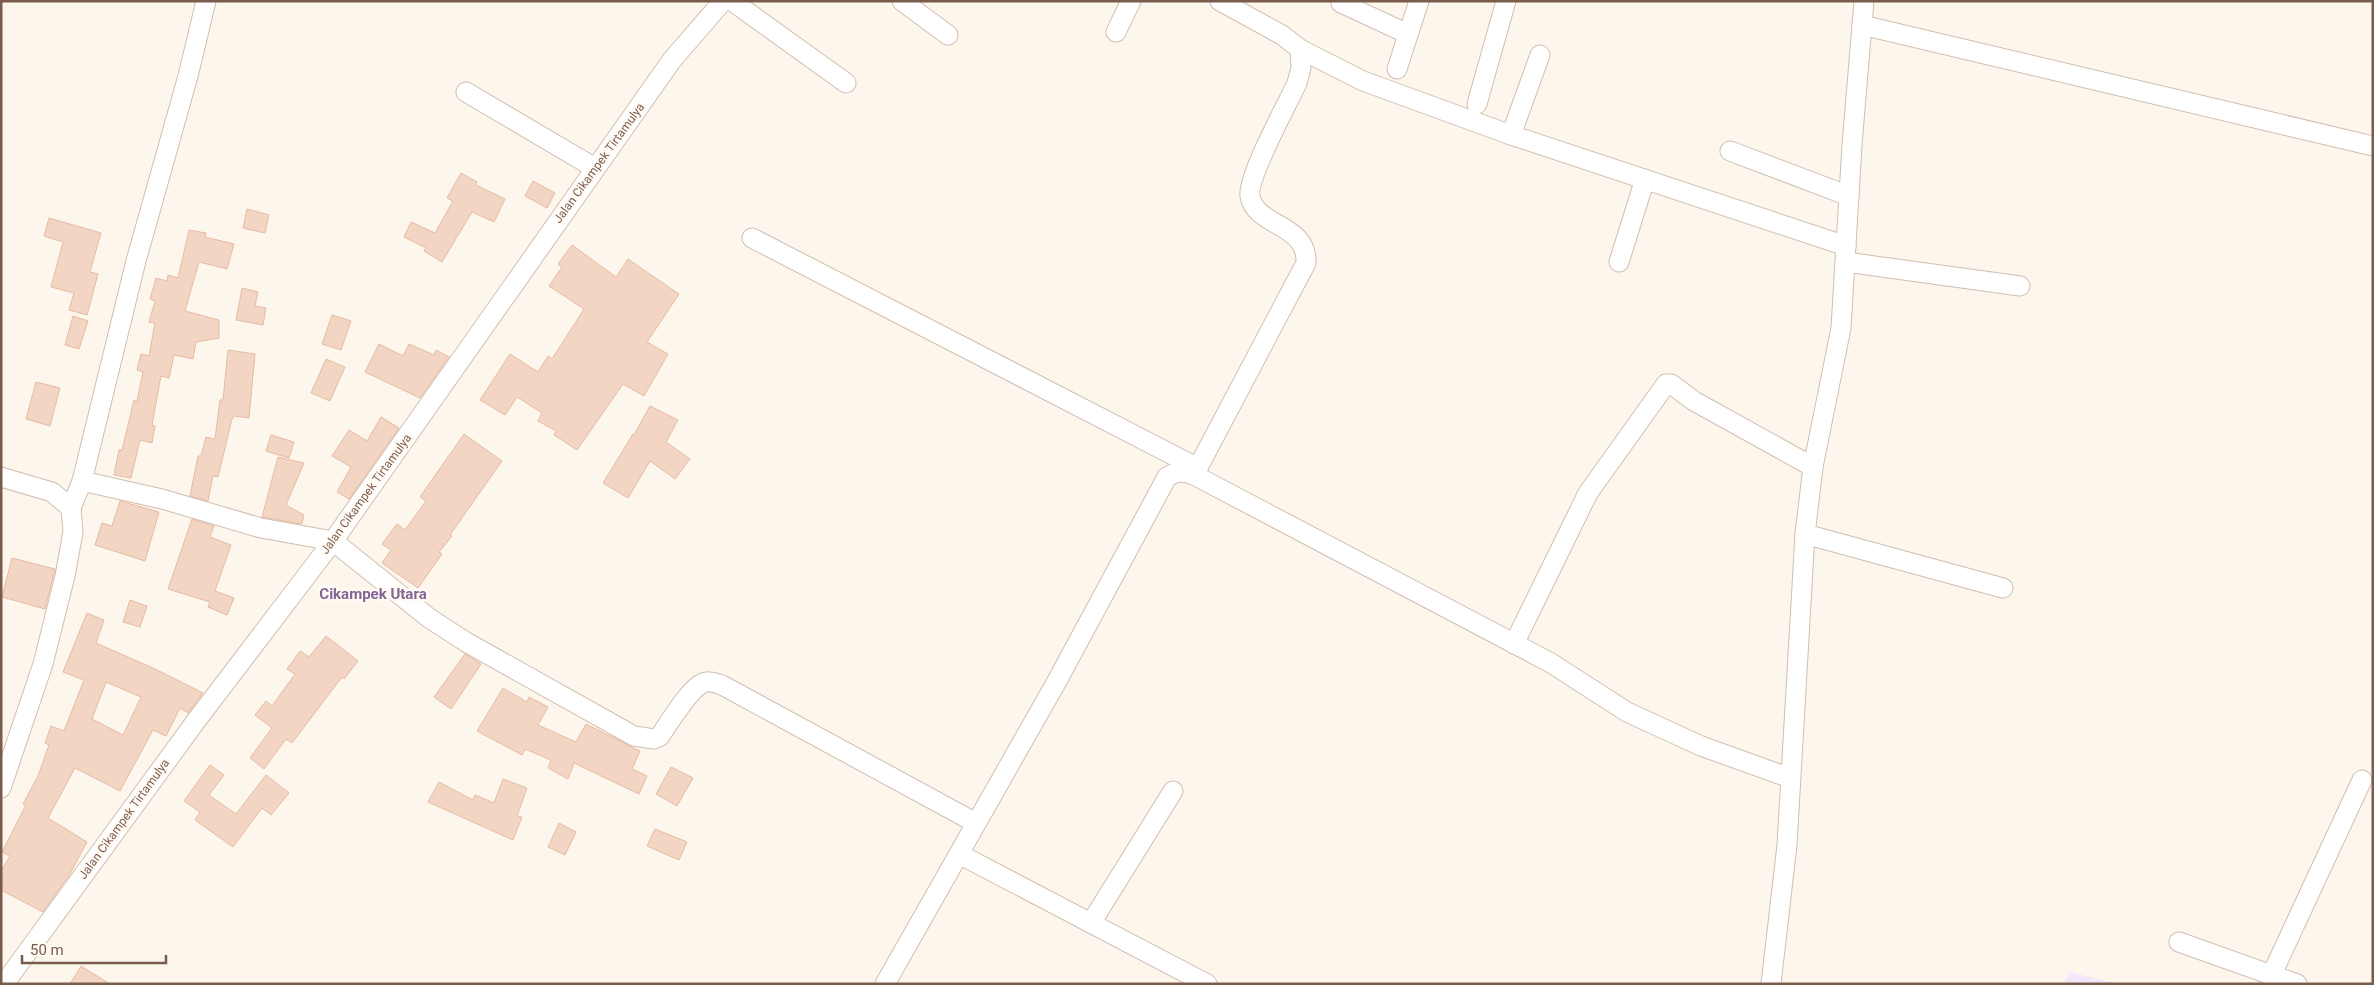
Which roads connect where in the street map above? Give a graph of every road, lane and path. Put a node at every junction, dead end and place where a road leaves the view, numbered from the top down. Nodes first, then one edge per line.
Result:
1 (206, 1) edge
2 (723, 1) edge
3 (732, 1) edge
4 (902, 1) edge
5 (1131, 1) edge
6 (1220, 1) edge
7 (1419, 1) edge
8 (1506, 1) edge
9 (1864, 1) edge
10 (1340, 3) dead end
11 (1862, 25) junction
12 (1116, 32) dead end
13 (1408, 34) junction
14 (948, 35) dead end
15 (1300, 49) junction
16 (1540, 55) dead end
17 (1397, 69) dead end
18 (846, 83) dead end
19 (466, 92) dead end
20 (1477, 104) dead end
21 (1511, 134) junction
22 (2373, 146) edge
23 (1730, 152) dead end
24 (595, 168) junction
25 (1645, 179) junction
26 (1849, 196) junction
27 (752, 238) dead end
28 (1846, 254) junction
29 (1619, 262) dead end
30 (2020, 286) dead end
31 (1812, 467) junction
32 (1196, 472) junction
33 (1, 477) edge
34 (82, 481) junction
35 (71, 508) junction
36 (1805, 534) junction
37 (333, 541) junction
38 (2003, 588) dead end
39 (1514, 644) junction
40 (7, 755) edge
41 (1790, 778) junction
42 (2362, 780) dead end
43 (1, 788) edge
44 (1174, 791) dead end
45 (976, 823) junction
46 (959, 854) junction
47 (1091, 923) junction
48 (2179, 942) dead end
49 (2272, 974) junction
50 (4, 984) edge
51 (886, 984) edge
52 (1207, 984) edge
53 (1772, 984) edge
54 (2297, 984) edge

1 - 34 street
2 - 24 street, Jalan Cikampek Tirtamulya
3 - 18 street
4 - 14 street
5 - 12 street
6 - 15 street
7 - 13 street
8 - 20 street
9 - 11 street
10 - 13 street
11 - 22 street
11 - 26 street
13 - 17 street
15 - 21 street
15 - 32 street
16 - 21 street
19 - 24 street
21 - 25 street
23 - 26 street
24 - 37 street, Jalan Cikampek Tirtamulya
25 - 28 street
25 - 29 street
26 - 28 street
27 - 32 street
28 - 30 street
28 - 31 street
31 - 36 street
31 - 39 street
32 - 39 street
32 - 45 street
33 - 35 street
34 - 35 street
34 - 37 street
35 - 40 street
36 - 38 street
36 - 41 street
37 - 45 street
37 - 50 street, Jalan Cikampek Tirtamulya
39 - 41 street
40 - 43 street
41 - 53 street
42 - 49 street
44 - 47 street
45 - 46 street
46 - 47 street
46 - 51 street
47 - 52 street
48 - 49 street
49 - 54 street

